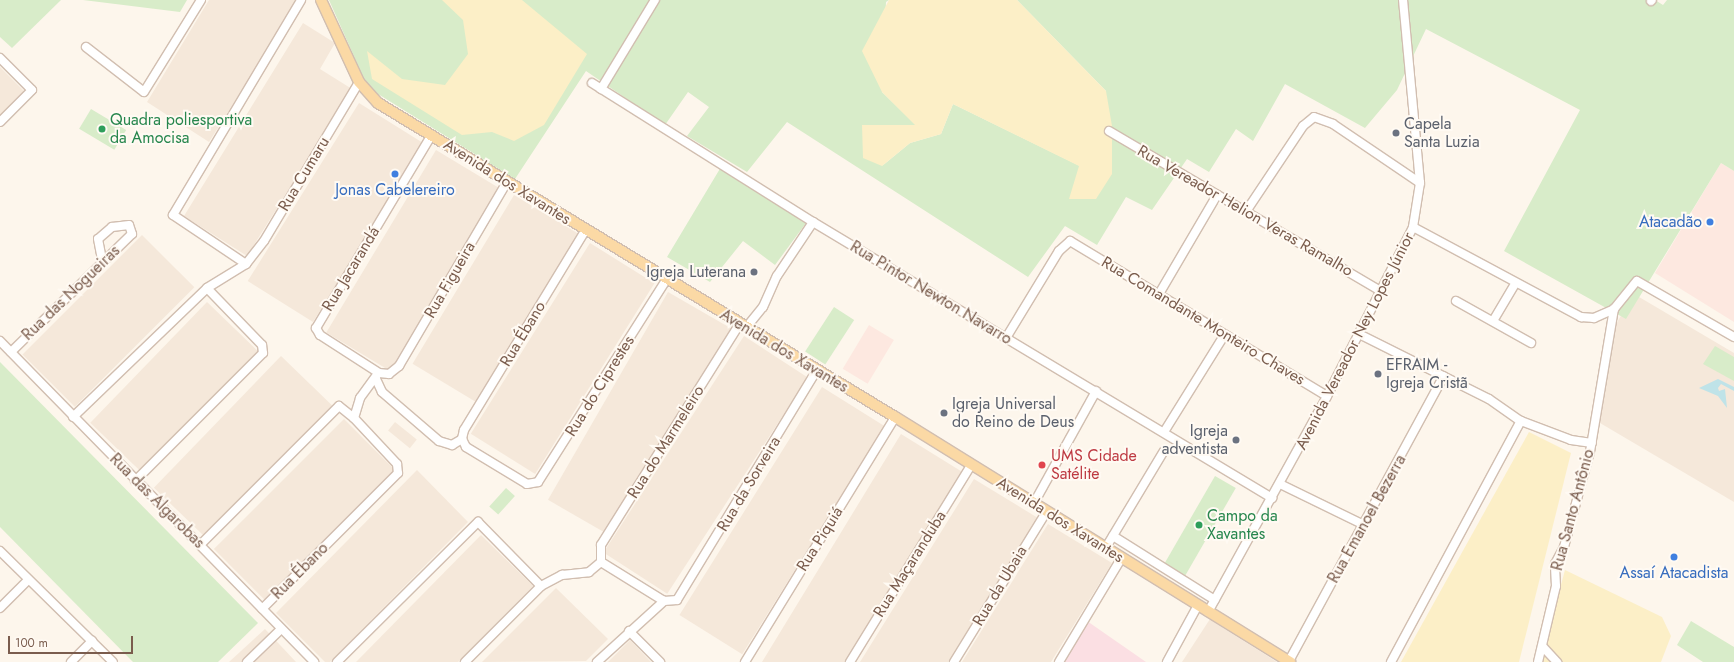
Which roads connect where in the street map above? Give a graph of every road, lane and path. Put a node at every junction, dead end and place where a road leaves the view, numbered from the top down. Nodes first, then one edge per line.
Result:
1 (201, 0) edge
2 (301, 0) edge
3 (321, 0) edge
4 (655, 0) edge
5 (1403, 0) edge
6 (86, 47) dead end
7 (0, 58) edge
8 (359, 82) junction
9 (592, 83) dead end
10 (601, 89) junction
11 (0, 122) edge
12 (1109, 131) dead end
13 (431, 136) junction
14 (507, 182) junction
15 (1420, 182) junction
16 (1217, 195) junction
17 (1247, 210) junction
18 (813, 222) junction
19 (1413, 227) junction
20 (585, 231) junction
21 (102, 260) junction
22 (246, 264) junction
23 (666, 280) junction
24 (1515, 284) junction
25 (207, 288) junction
26 (1381, 291) junction
27 (1159, 294) junction
28 (1456, 301) dead end
29 (1614, 309) junction
30 (1493, 321) junction
31 (742, 327) junction
32 (1225, 334) junction
33 (1359, 334) junction
34 (1734, 337) edge
35 (1006, 338) junction
36 (0, 341) edge
37 (1531, 343) dead end
38 (11, 352) junction
39 (816, 371) junction
40 (389, 374) joint
41 (377, 376) junction
42 (1444, 376) junction
43 (1096, 391) junction
44 (1327, 396) junction
45 (73, 417) junction
46 (895, 417) junction
47 (354, 418) junction
48 (1521, 421) junction
49 (1164, 432) junction
50 (462, 438) junction
51 (1592, 442) junction
52 (1164, 451) dead end
53 (971, 465) junction
54 (135, 482) junction
55 (1280, 484) junction
56 (1272, 498) junction
57 (1034, 503) junction
58 (1046, 511) junction
59 (1364, 525) junction
60 (1113, 536) junction
61 (201, 544) junction
62 (1106, 549) junction
63 (0, 551) edge
64 (1141, 554) junction
65 (1121, 559) junction
66 (601, 562) junction
67 (1134, 567) junction
68 (1161, 567) junction
69 (1153, 579) junction
70 (28, 580) junction
71 (541, 586) junction
72 (1216, 600) junction
73 (664, 601) junction
74 (1197, 607) junction
75 (0, 608) edge
76 (262, 609) junction
77 (1208, 612) junction
78 (281, 629) junction
79 (629, 631) junction
80 (92, 641) junction
81 (1543, 647) junction
82 (71, 662) edge
83 (113, 662) edge
84 (247, 662) edge
85 (314, 662) edge
86 (337, 662) edge
87 (465, 662) edge
88 (597, 662) edge
89 (660, 662) edge
90 (745, 662) edge
91 (850, 662) edge
92 (954, 662) edge
93 (1059, 662) edge
94 (1167, 662) edge
95 (1290, 662) edge
96 (1391, 662) edge
97 (1538, 662) edge
98 (1557, 662) edge

1 - 6 street
2 - 22 street
3 - 8 main road, Avenida dos Xavantes
4 - 10 street
5 - 15 street, Avenida Vereador Ney Lopes Júnior
7 - 11 street
8 - 13 main road, Avenida dos Xavantes
8 - 22 street, Rua Cumaru
9 - 10 street, Rua Pintor Newton Navarro
10 - 18 street, Rua Pintor Newton Navarro
12 - 16 street, Rua Vereador Helion Veras Ramalho
13 - 14 main road, Avenida dos Xavantes
13 - 41 street, Rua Jacarandá
14 - 20 main road, Avenida dos Xavantes
14 - 40 street, Rua Figueira
15 - 17 street
15 - 19 street, Avenida Vereador Ney Lopes Júnior
16 - 17 street, Rua Vereador Helion Veras Ramalho
16 - 27 street
17 - 26 street, Rua Vereador Helion Veras Ramalho
18 - 31 street, Rua do Marmeleiro
18 - 35 street, Rua Pintor Newton Navarro
19 - 24 street
19 - 26 street, Avenida Vereador Ney Lopes Júnior
20 - 23 main road, Avenida dos Xavantes
20 - 50 street, Rua Ébano
21 - 21 street, Rua das Nogueiras
21 - 38 street, Rua das Nogueiras
22 - 25 street
23 - 31 main road, Avenida dos Xavantes
23 - 50 street, Rua do Ciprestes
24 - 29 street
24 - 30 street
25 - 45 street
25 - 54 street
26 - 33 street, Avenida Vereador Ney Lopes Júnior
27 - 32 street, Rua Comandante Monteiro Chaves
27 - 35 street, Rua Comandante Monteiro Chaves
28 - 30 street
29 - 34 street
29 - 51 street, Rua Santo Antônio
30 - 37 street
31 - 39 main road, Avenida dos Xavantes
31 - 66 street, Rua do Marmeleiro
32 - 44 street, Rua Comandante Monteiro Chaves
32 - 49 street
33 - 42 street
33 - 44 street, Avenida Vereador Ney Lopes Júnior
35 - 43 street, Rua Pintor Newton Navarro
36 - 38 street, Rua das Algarobas
38 - 45 street, Rua das Algarobas
39 - 46 main road, Avenida dos Xavantes
39 - 73 street, Rua da Sorveira
40 - 41 street, Rua Jacarandá
41 - 47 street
41 - 50 street
42 - 48 street
42 - 59 street, Rua Emanoel Bezerra
43 - 49 street, Rua Pintor Newton Navarro
43 - 57 street
44 - 55 street, Avenida Vereador Ney Lopes Júnior
45 - 54 street, Rua das Algarobas
46 - 53 main road, Avenida dos Xavantes
46 - 90 street, Rua Piquiá
47 - 61 street
47 - 76 street, Rua Ébano
48 - 51 street
48 - 96 street
49 - 56 street, Rua Pintor Newton Navarro
51 - 81 street, Rua Santo Antônio
52 - 60 street
53 - 57 main road, Avenida dos Xavantes
53 - 91 street, Rua Maçaranduba
54 - 61 street, Rua das Algarobas
55 - 56 street, Avenida Vereador Ney Lopes Júnior
55 - 59 street
56 - 72 street, Avenida Vereador Ney Lopes Júnior
57 - 58 main road, Avenida dos Xavantes
58 - 62 main road, Avenida dos Xavantes
58 - 92 street, Rua da Ubaia
59 - 95 street, Rua Emanoel Bezerra
60 - 62 street
60 - 64 street, Avenida dos Xavantes
61 - 76 street, Rua das Algarobas
62 - 65 main road, Avenida dos Xavantes
63 - 70 street
64 - 67 street
64 - 68 street, Avenida dos Xavantes
65 - 67 main road, Avenida dos Xavantes
65 - 93 street
66 - 71 street
66 - 73 street
67 - 69 main road, Avenida dos Xavantes
68 - 69 street
68 - 72 street, Avenida dos Xavantes
69 - 74 main road, Avenida dos Xavantes
70 - 75 street
70 - 80 street
71 - 86 street
71 - 87 street
72 - 77 street, Avenida Vereador Ney Lopes Júnior
73 - 79 street
74 - 77 main road, Avenida dos Xavantes
74 - 94 street
76 - 78 street, Rua das Algarobas
77 - 95 main road, Avenida dos Xavantes
78 - 84 street
78 - 85 street, Rua das Algarobas
79 - 88 street
79 - 89 street
80 - 82 street
80 - 83 street
81 - 97 street, Rua Santo Antônio
81 - 98 street

